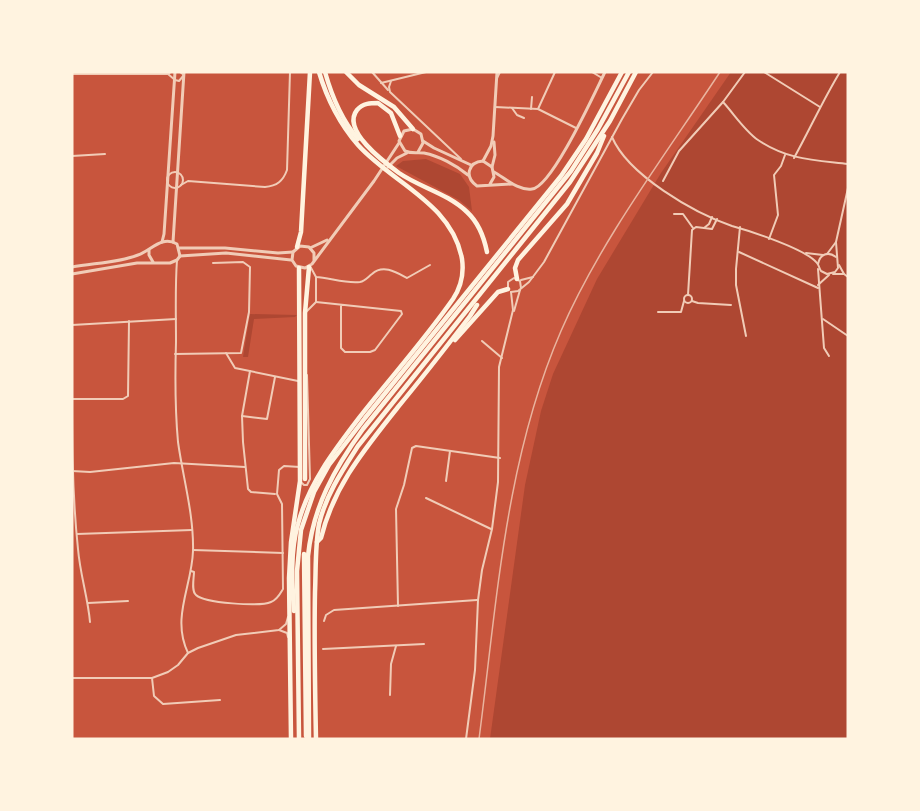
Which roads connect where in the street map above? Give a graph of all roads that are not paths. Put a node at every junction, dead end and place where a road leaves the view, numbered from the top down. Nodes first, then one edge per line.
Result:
1 (290, 72) edge
2 (310, 72) edge
3 (319, 72) edge
4 (325, 72) edge
5 (346, 72) edge
6 (372, 72) edge
7 (426, 72) edge
8 (497, 72) edge
9 (555, 72) edge
10 (592, 72) edge
11 (605, 72) edge
12 (622, 72) edge
13 (628, 72) edge
14 (636, 72) edge
15 (653, 72) edge
16 (745, 72) edge
17 (764, 72) edge
18 (840, 72) edge
19 (172, 73) edge
20 (183, 73) edge
21 (72, 74) edge
22 (602, 78) junction
23 (175, 80) junction
24 (391, 81) junction
25 (381, 83) junction
26 (390, 92) junction
27 (532, 96) dead end
28 (723, 102) junction
29 (495, 107) junction
30 (820, 107) junction
31 (513, 108) junction
32 (531, 109) junction
33 (538, 109) junction
34 (524, 118) dead end
35 (610, 121) junction
36 (413, 129) junction
37 (576, 129) junction
38 (400, 136) junction
39 (493, 136) junction
40 (612, 137) junction
41 (423, 141) junction
42 (399, 143) junction
43 (418, 152) junction
44 (407, 153) junction
45 (105, 154) dead end
46 (785, 155) junction
47 (72, 156) edge
48 (794, 158) junction
49 (463, 161) junction
50 (483, 161) junction
51 (848, 164) edge
52 (471, 165) junction
53 (492, 167) junction
54 (177, 172) junction
55 (494, 172) junction
56 (399, 173) junction
57 (468, 175) junction
58 (182, 176) junction
59 (168, 179) junction
60 (188, 181) junction
61 (374, 181) junction
62 (663, 181) dead end
63 (490, 184) junction
64 (513, 184) junction
65 (181, 185) junction
66 (176, 188) junction
67 (848, 189) edge
68 (674, 214) dead end
69 (712, 217) junction
70 (717, 219) junction
71 (740, 227) junction
72 (693, 228) junction
73 (704, 228) junction
74 (331, 237) junction
75 (769, 239) junction
76 (162, 242) junction
77 (173, 242) junction
78 (836, 242) junction
79 (297, 247) junction
80 (179, 248) junction
81 (310, 248) junction
82 (149, 250) junction
83 (738, 251) junction
84 (293, 252) junction
85 (487, 252) dead end
86 (803, 252) junction
87 (825, 254) junction
88 (178, 258) junction
89 (837, 258) junction
90 (292, 260) junction
91 (314, 261) junction
92 (155, 263) junction
93 (213, 263) dead end
94 (430, 265) dead end
95 (818, 265) junction
96 (839, 265) junction
97 (72, 267) edge
98 (309, 267) junction
99 (299, 268) junction
100 (72, 273) edge
101 (831, 274) junction
102 (844, 274) junction
103 (316, 277) junction
104 (533, 277) junction
105 (848, 277) edge
106 (518, 280) junction
107 (818, 287) junction
108 (521, 288) junction
109 (510, 290) junction
110 (688, 295) junction
111 (684, 301) junction
112 (692, 301) junction
113 (316, 303) junction
114 (477, 304) dead end
115 (731, 305) dead end
116 (341, 306) junction
117 (658, 312) dead end
118 (305, 313) junction
119 (511, 316) junction
120 (822, 318) junction
121 (176, 319) junction
122 (129, 321) junction
123 (72, 325) edge
124 (746, 336) dead end
125 (848, 336) edge
126 (482, 341) dead end
127 (72, 350) edge
128 (300, 351) junction
129 (442, 352) junction
130 (176, 354) junction
131 (226, 354) junction
132 (829, 356) dead end
133 (501, 358) junction
134 (305, 360) junction
135 (250, 371) junction
136 (275, 377) junction
137 (300, 381) junction
138 (305, 388) junction
139 (72, 399) edge
140 (242, 416) junction
141 (450, 451) junction
142 (500, 458) junction
143 (181, 464) junction
144 (245, 467) junction
145 (300, 467) junction
146 (73, 471) edge
147 (303, 480) junction
148 (446, 481) dead end
149 (277, 494) junction
150 (426, 498) dead end
151 (74, 523) edge
152 (492, 529) junction
153 (192, 530) junction
154 (77, 534) junction
155 (316, 542) junction
156 (193, 550) junction
157 (284, 553) junction
158 (304, 554) dead end
159 (191, 571) junction
160 (478, 600) junction
161 (128, 601) dead end
162 (88, 603) junction
163 (398, 606) junction
164 (289, 610) junction
165 (324, 621) dead end
166 (90, 622) dead end
167 (279, 630) junction
168 (289, 640) junction
169 (424, 644) dead end
170 (396, 646) junction
171 (323, 649) dead end
172 (188, 653) junction
173 (298, 654) junction
174 (72, 678) edge
175 (152, 678) junction
176 (390, 695) dead end
177 (220, 700) dead end
178 (291, 739) edge
179 (299, 739) edge
180 (308, 739) edge
181 (316, 739) edge
182 (466, 739) edge

1 - 60 street
2 - 79 highway
3 - 173 highway
4 - 56 highway
5 - 36 highway
6 - 25 street
7 - 24 street
8 - 29 street
9 - 33 street
10 - 22 street
11 - 22 street
12 - 173 highway
13 - 180 highway
14 - 35 highway
15 - 40 street
16 - 28 street
17 - 30 street
18 - 30 street
19 - 21 street
19 - 23 street
19 - 23 street
20 - 23 street
20 - 54 street
22 - 37 street
23 - 59 street
24 - 25 street
24 - 26 street
25 - 26 street
26 - 49 street
27 - 32 street
28 - 46 street
28 - 62 street
29 - 31 street
29 - 39 street
30 - 48 street
31 - 32 street
31 - 34 street
32 - 33 street
33 - 37 street
35 - 106 highway
35 - 155 highway
36 - 38 street
36 - 41 street
37 - 64 street
38 - 42 street
38 - 56 highway
39 - 50 street
39 - 53 street
40 - 69 street
40 - 104 street
41 - 43 street
41 - 49 street
42 - 44 street
42 - 61 street
43 - 44 street
43 - 57 street
44 - 61 street
45 - 47 street
46 - 48 street
46 - 75 street
48 - 51 street
49 - 52 street
50 - 52 street
50 - 53 street
52 - 57 street
53 - 55 street
54 - 58 street
54 - 59 street
54 - 66 street
55 - 63 street
55 - 64 street
56 - 85 highway
57 - 63 street
58 - 60 street
58 - 65 street
59 - 66 street
59 - 76 street
60 - 65 street
61 - 74 street
63 - 64 street
65 - 66 street
66 - 77 street
67 - 78 street
68 - 72 street
69 - 70 street
69 - 73 street
70 - 71 street
70 - 73 street
71 - 75 street
71 - 83 street
72 - 73 street
72 - 110 street
74 - 81 street
74 - 91 street
75 - 86 street
76 - 77 street
76 - 82 street
77 - 80 street
78 - 87 street
78 - 89 street
79 - 81 street
79 - 84 street
80 - 84 street
80 - 88 street
81 - 91 street
82 - 92 street
82 - 97 street
83 - 107 street
83 - 124 street
84 - 90 street
86 - 87 street
86 - 95 street
87 - 89 street
87 - 95 street
88 - 90 street
88 - 92 street
88 - 121 street
89 - 96 street
90 - 99 street
91 - 98 street
92 - 100 street
93 - 131 street
94 - 103 street
95 - 101 street
95 - 107 street
96 - 101 street
96 - 102 street
98 - 99 street
98 - 103 street
98 - 118 highway
99 - 128 highway
101 - 102 street
101 - 107 street
102 - 105 street
103 - 113 street
104 - 106 street
104 - 108 street
106 - 108 street
106 - 109 street
107 - 120 street
108 - 109 street
108 - 119 street
109 - 119 street
109 - 129 highway
110 - 111 street
110 - 112 street
111 - 112 street
111 - 117 street
112 - 115 street
113 - 116 street
113 - 118 street
114 - 129 highway
116 - 116 street
118 - 134 highway
119 - 133 street
120 - 125 street
120 - 132 street
121 - 122 street
121 - 130 street
122 - 123 street
122 - 139 street
126 - 133 street
127 - 139 street
128 - 137 highway
128 - 138 highway
129 - 155 highway
130 - 131 street
130 - 143 street
131 - 135 street
133 - 142 street
134 - 138 highway
134 - 147 street
135 - 136 street
135 - 140 street
136 - 137 street
136 - 140 street
137 - 145 highway
138 - 147 highway
139 - 146 street
140 - 144 street
141 - 142 street
141 - 148 street
141 - 163 street
142 - 152 street
143 - 144 street
143 - 146 street
143 - 153 street
144 - 149 street
145 - 147 highway
145 - 149 street
146 - 151 street
147 - 164 highway
149 - 157 street
150 - 152 street
151 - 154 street
152 - 160 street
153 - 154 street
153 - 156 street
154 - 162 street
155 - 181 highway
156 - 157 street
156 - 159 street
157 - 159 street
158 - 180 highway
159 - 172 street
160 - 163 street
160 - 182 street
161 - 162 street
162 - 166 street
163 - 165 street
164 - 167 street
164 - 168 highway
167 - 168 street
167 - 172 street
168 - 178 highway
169 - 170 street
170 - 171 street
170 - 176 street
172 - 175 street
173 - 179 highway
174 - 175 street
175 - 177 street

